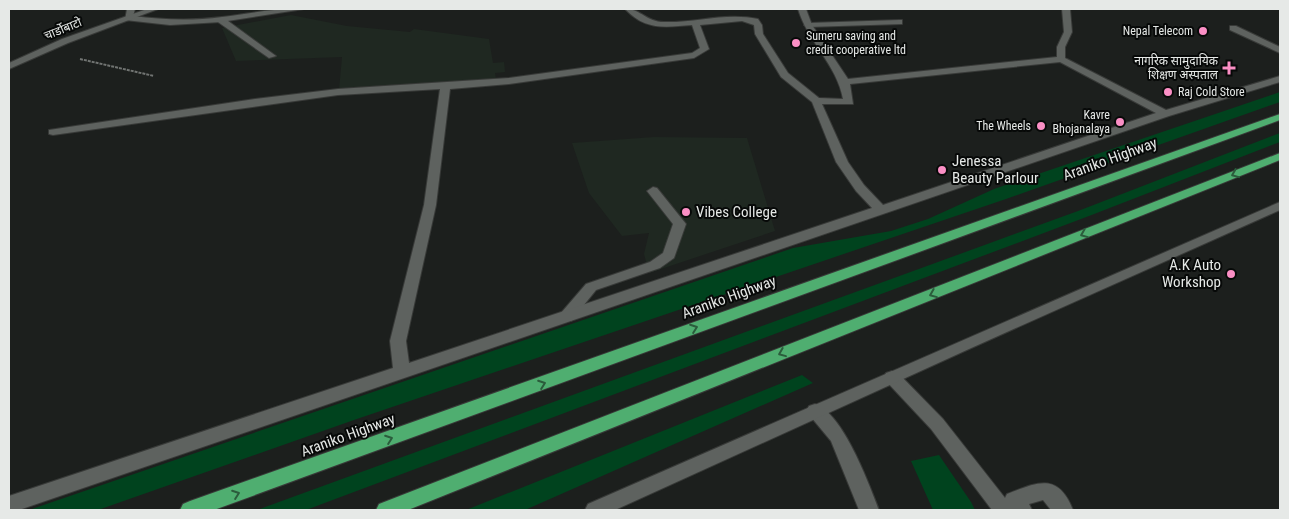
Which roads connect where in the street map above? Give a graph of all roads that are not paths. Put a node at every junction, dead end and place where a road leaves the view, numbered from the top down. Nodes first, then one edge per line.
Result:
1 (154, 9) edge
2 (300, 9) edge
3 (629, 9) edge
4 (802, 9) edge
5 (1066, 9) edge
6 (129, 13) edge
7 (221, 20) junction
8 (695, 22) junction
9 (899, 22) dead end
10 (808, 25) junction
11 (1233, 28) dead end
12 (1280, 50) edge
13 (272, 56) dead end
14 (1061, 59) junction
15 (9, 66) edge
16 (1280, 79) edge
17 (845, 82) junction
18 (445, 86) junction
19 (816, 101) junction
20 (1165, 114) junction
21 (1280, 118) edge
22 (53, 132) dead end
23 (1280, 156) edge
24 (654, 192) dead end
25 (1280, 206) edge
26 (882, 210) junction
27 (566, 316) junction
28 (402, 371) junction
29 (892, 377) junction
30 (815, 411) junction
31 (9, 505) edge
32 (190, 510) edge
33 (386, 510) edge
34 (594, 510) edge
35 (869, 510) edge
36 (1003, 510) edge
37 (1022, 510) edge
38 (1063, 510) edge

1 - 6 street, चार्डोबाटो
2 - 7 street
3 - 8 street
4 - 10 street
5 - 14 street
6 - 7 street
6 - 15 street, चार्डोबाटो
7 - 13 street
8 - 18 street
8 - 19 street
9 - 10 street
10 - 17 street
11 - 12 street
14 - 17 street
14 - 20 street
16 - 20 street
17 - 19 street
18 - 22 street
18 - 28 street
19 - 26 street
20 - 26 street
32 -> 21 highway, Araniko Highway
23 -> 33 highway
24 - 27 street
25 - 29 street
26 - 27 street
27 - 28 street
28 - 31 street
29 - 30 street
29 - 36 street
30 - 34 street
30 - 35 street
37 - 38 street

